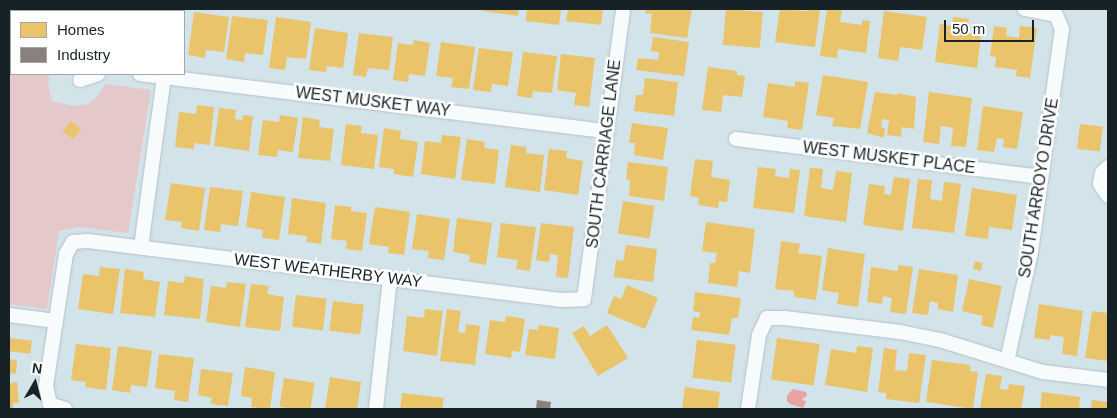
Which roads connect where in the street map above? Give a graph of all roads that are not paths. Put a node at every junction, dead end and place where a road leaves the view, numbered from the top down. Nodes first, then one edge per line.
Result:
1 (623, 9) edge
2 (1025, 9) edge
3 (95, 75) edge
4 (152, 75) edge
5 (164, 76) junction
6 (80, 80) dead end
7 (606, 131) junction
8 (736, 139) dead end
9 (1108, 167) edge
10 (1042, 177) junction
11 (1108, 196) edge
12 (141, 247) junction
13 (390, 279) junction
14 (584, 299) joint
15 (9, 315) edge
16 (56, 321) junction
17 (1008, 361) junction
18 (1108, 380) edge
19 (65, 409) edge
20 (376, 409) edge
21 (748, 409) edge

1 - 7 street, SOUTH CARRIAGE LANE
2 - 10 street, SOUTH ARROYO DRIVE
3 - 6 street
4 - 5 street, WEST MUSKET WAY
5 - 7 street, WEST MUSKET WAY
5 - 12 street
7 - 14 street, SOUTH CARRIAGE LANE
8 - 10 street, WEST MUSKET PLACE
9 - 11 street
10 - 17 street, SOUTH ARROYO DRIVE
12 - 13 street, WEST WEATHERBY WAY
12 - 16 street, WEST WEATHERBY WAY
13 - 14 street, WEST WEATHERBY WAY
13 - 20 street
15 - 16 street
16 - 19 street
17 - 18 street
17 - 21 street

